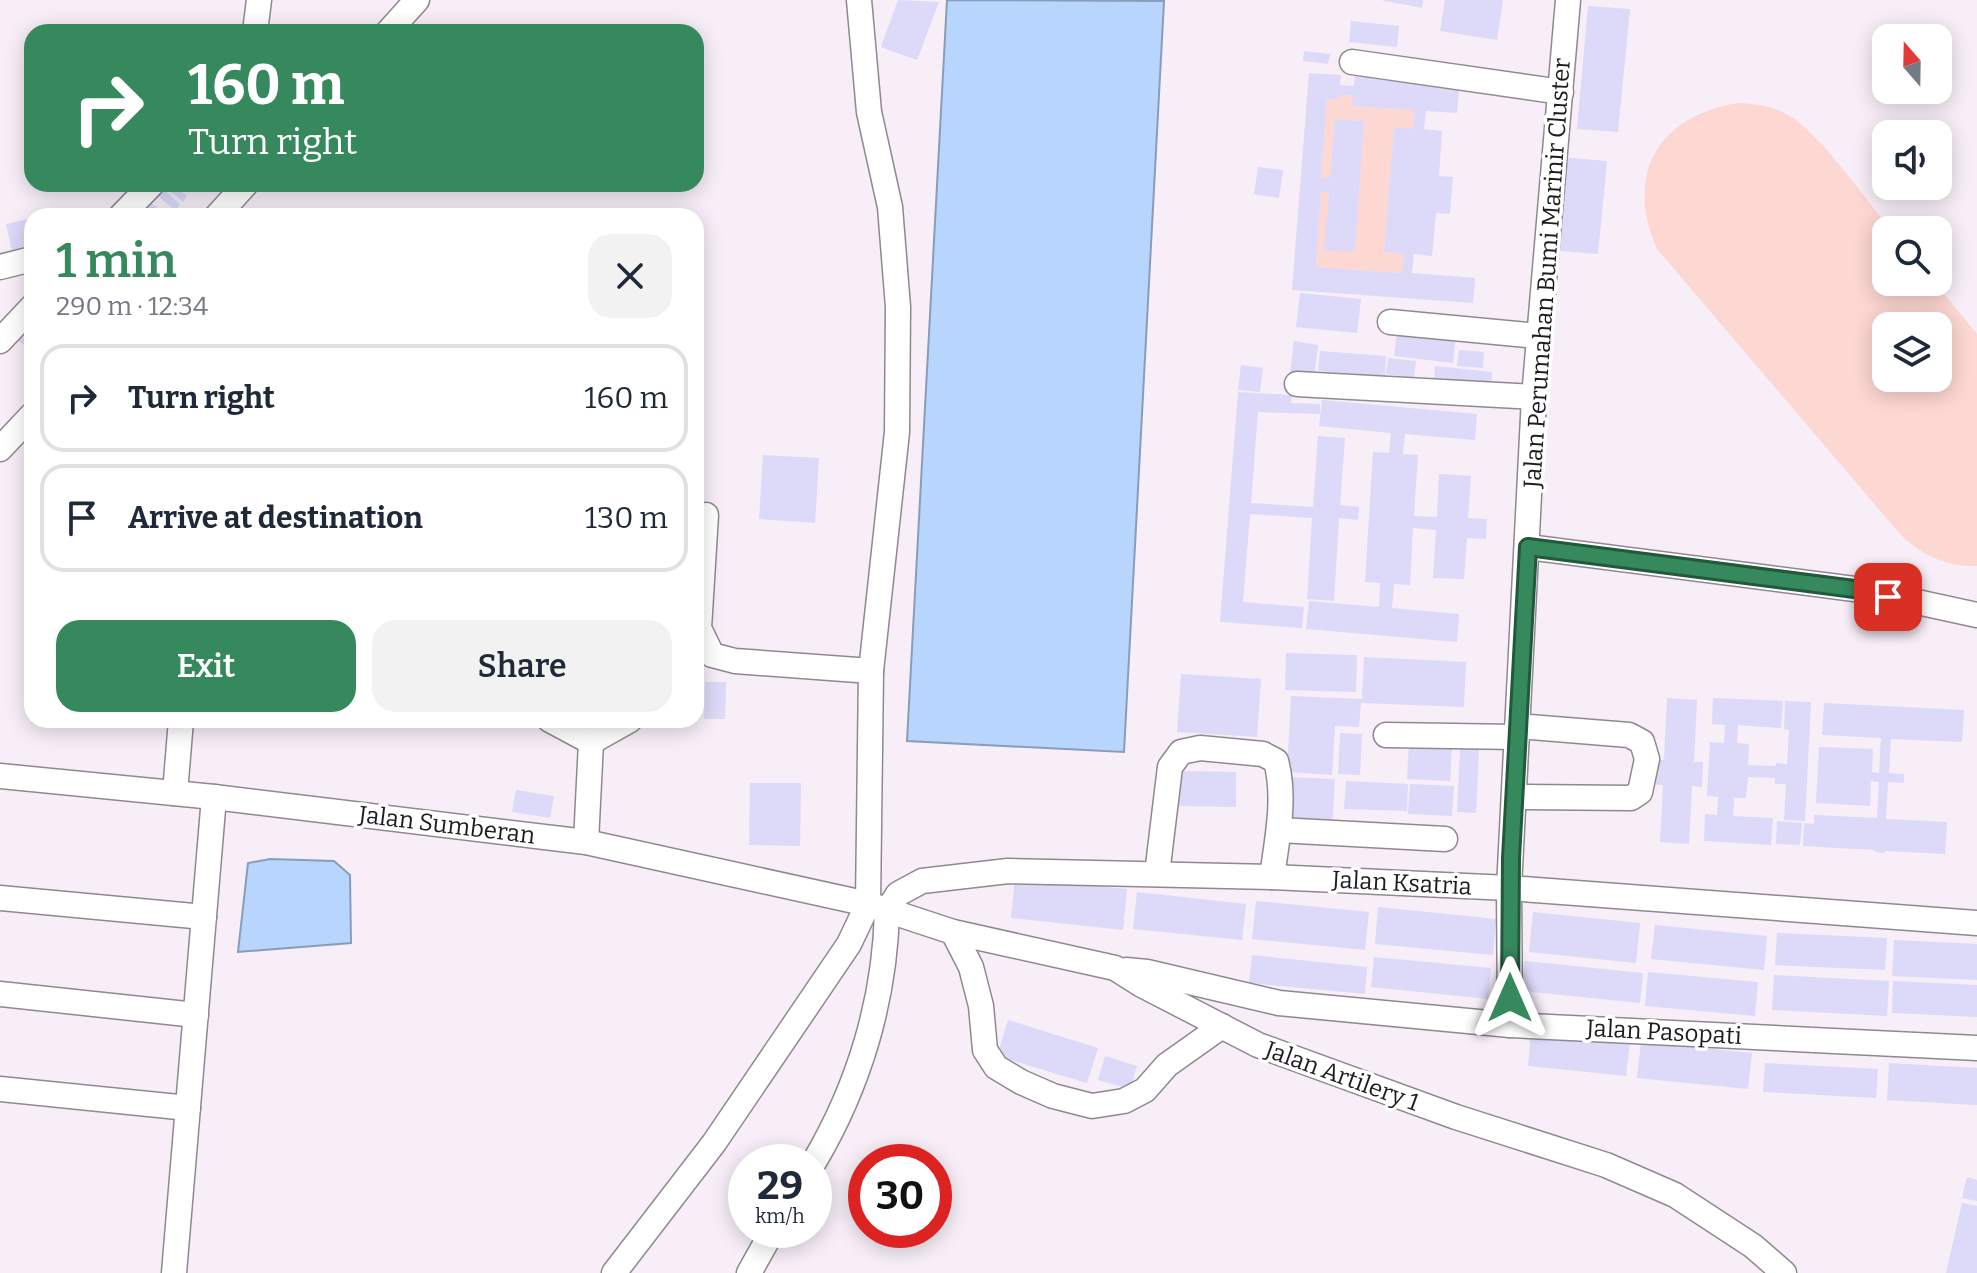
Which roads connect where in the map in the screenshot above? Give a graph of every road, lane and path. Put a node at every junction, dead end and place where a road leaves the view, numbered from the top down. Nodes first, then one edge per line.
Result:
1 (259, 0) edge
2 (417, 0) edge
3 (859, 0) edge
4 (1568, 0) edge
5 (256, 24) edge
6 (395, 24) edge
7 (1352, 62) dead end
8 (1561, 92) junction
9 (144, 192) edge
10 (239, 192) edge
11 (129, 208) edge
12 (224, 208) edge
13 (24, 261) edge
14 (0, 267) edge
15 (24, 316) edge
16 (1390, 322) dead end
17 (1538, 336) junction
18 (0, 341) edge
19 (1297, 384) dead end
20 (1534, 397) junction
21 (24, 424) edge
22 (0, 449) edge
23 (706, 515) dead end
24 (704, 547) edge
25 (1528, 547) junction
26 (1977, 615) edge
27 (704, 638) edge
28 (871, 671) junction
29 (180, 728) edge
30 (565, 728) edge
31 (616, 728) edge
32 (1517, 732) junction
33 (1386, 735) dead end
34 (591, 742) junction
35 (0, 776) edge
36 (175, 793) junction
37 (214, 797) junction
38 (1514, 797) junction
39 (1279, 830) junction
40 (1445, 839) dead end
41 (586, 842) junction
42 (1157, 874) junction
43 (1272, 877) junction
44 (1509, 888) junction
45 (0, 898) edge
46 (878, 908) junction
47 (204, 917) junction
48 (1977, 923) edge
49 (953, 932) junction
50 (1115, 968) junction
51 (0, 994) edge
52 (196, 1015) junction
53 (1510, 1025) junction
54 (1222, 1026) junction
55 (1977, 1048) edge
56 (0, 1089) edge
57 (188, 1108) junction
58 (824, 1144) edge
59 (763, 1248) edge
60 (174, 1273) edge
61 (614, 1273) edge
62 (749, 1273) edge
63 (1784, 1273) edge

1 - 5 street
2 - 6 street
3 - 28 street
4 - 8 street, Jalan Perumahan Bumi Marinir Cluster
7 - 8 street
8 - 17 street, Jalan Perumahan Bumi Marinir Cluster
9 - 11 street
10 - 12 street
13 - 14 street
15 - 18 street
16 - 17 street
17 - 20 street, Jalan Perumahan Bumi Marinir Cluster
19 - 20 street
20 - 25 street, Jalan Perumahan Bumi Marinir Cluster
21 - 22 street
23 - 24 street
25 - 26 street
25 - 32 street, Jalan Perumahan Bumi Marinir Cluster
27 - 28 street
28 - 46 street
29 - 36 street
30 - 34 street
31 - 34 street
32 - 33 street
32 - 38 street, Jalan Perumahan Bumi Marinir Cluster
32 - 38 street
34 - 41 street
35 - 36 street, Jalan Sumberan
36 - 37 street, Jalan Sumberan
37 - 41 street, Jalan Sumberan
37 - 47 street
38 - 44 street, Jalan Perumahan Bumi Marinir Cluster
39 - 40 street
39 - 42 street
39 - 43 street
41 - 46 street, Jalan Sumberan
42 - 43 street, Jalan Ksatria
42 - 46 street, Jalan Ksatria
43 - 44 street, Jalan Ksatria
44 - 48 street, Jalan Ksatria
44 - 53 street, Jalan Perumahan Bumi Marinir Cluster
45 - 47 street
46 - 49 street, Jalan Artilery 1
46 - 58 street
46 - 61 street
47 - 52 street
49 - 50 street, Jalan Artilery 1
49 - 54 street
50 - 53 street, Jalan Pasopati
50 - 54 street, Jalan Artilery 1
51 - 52 street
52 - 57 street
53 - 55 street, Jalan Pasopati
54 - 63 street, Jalan Artilery 1
56 - 57 street
57 - 60 street
59 - 62 street

